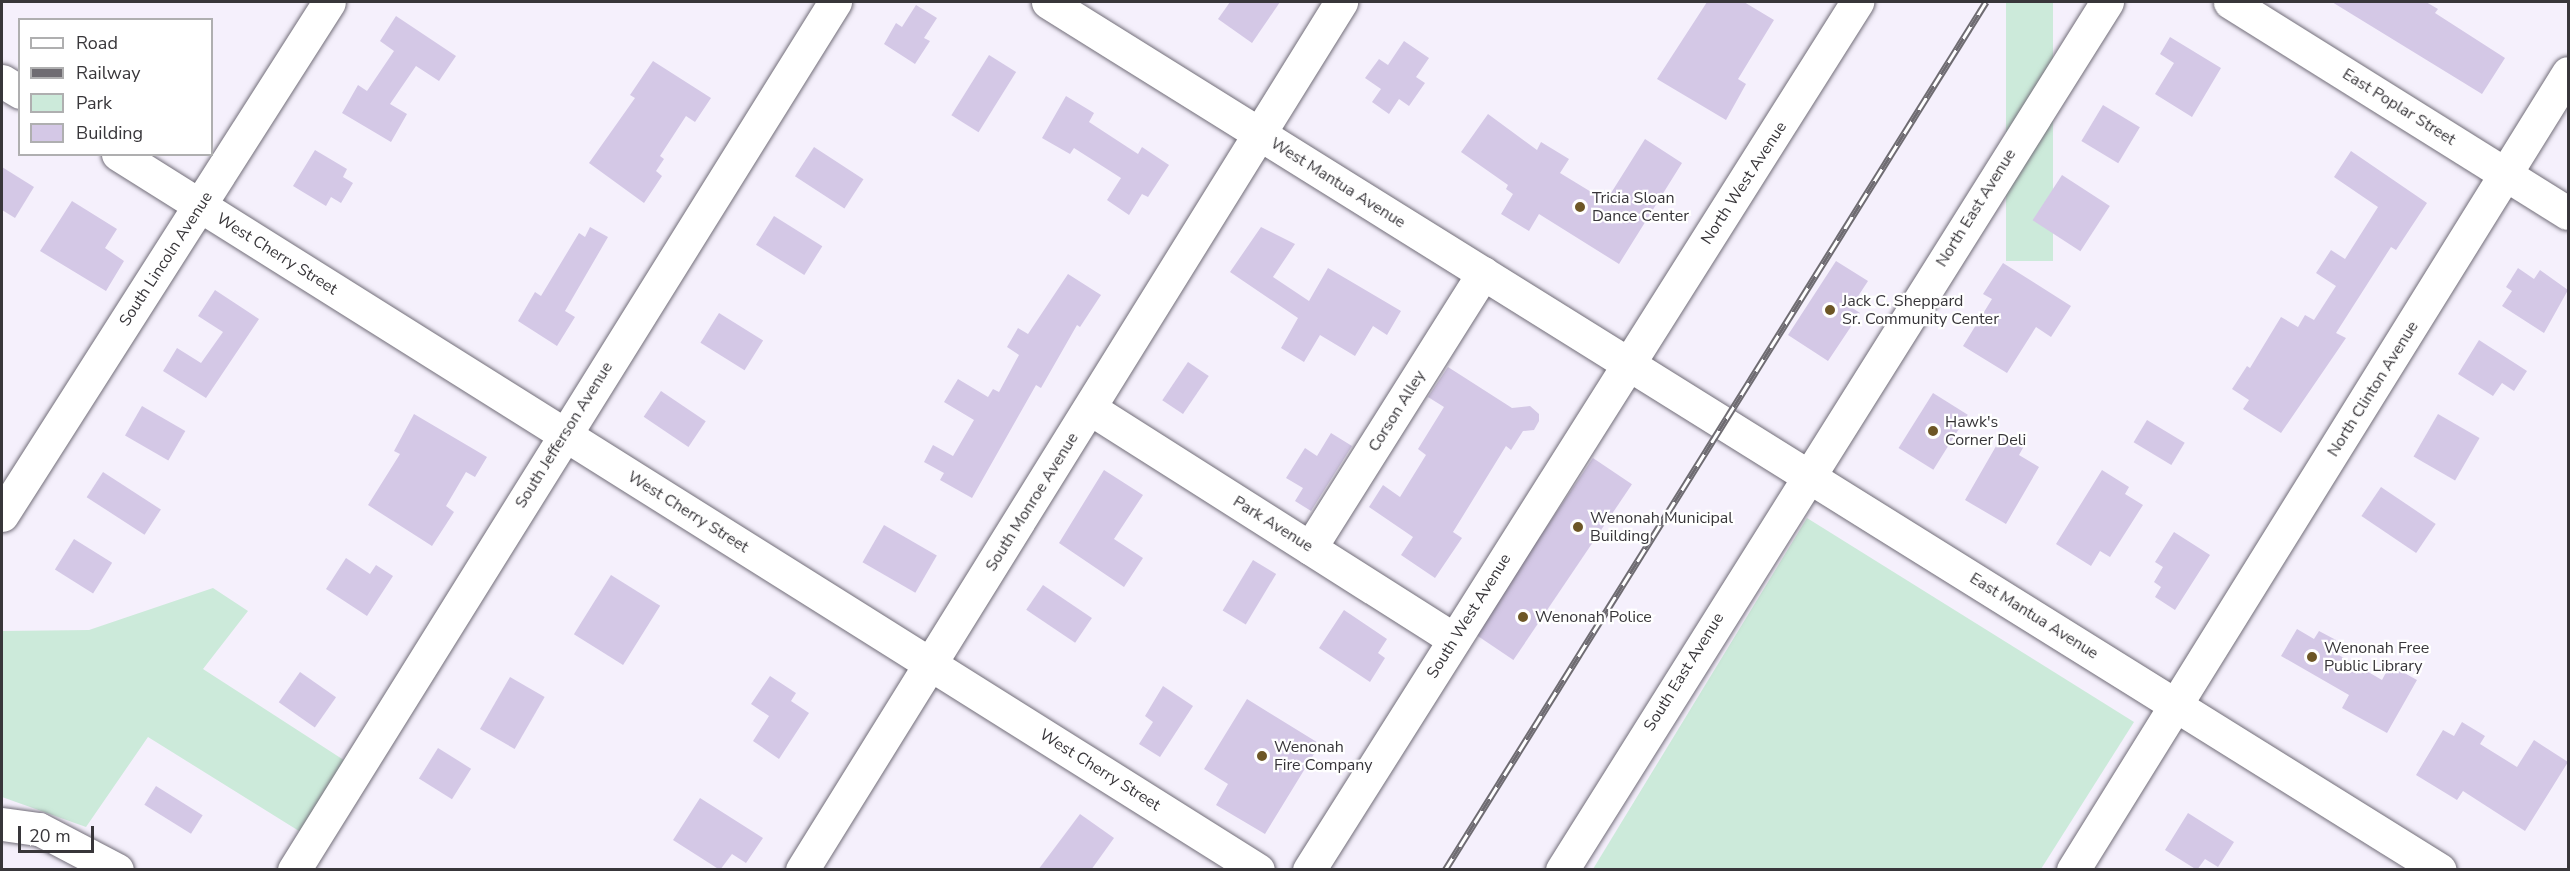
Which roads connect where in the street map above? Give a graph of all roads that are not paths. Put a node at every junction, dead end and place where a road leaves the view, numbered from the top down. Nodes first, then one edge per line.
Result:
1 (329, 2) edge
2 (835, 2) edge
3 (1048, 2) edge
4 (1341, 2) edge
5 (1857, 2) edge
6 (2107, 2) edge
7 (2230, 2) edge
8 (2568, 74) edge
9 (2, 81) edge
10 (18, 91) edge
11 (1260, 134) junction
12 (121, 156) edge
13 (2506, 174) junction
14 (201, 206) junction
15 (2568, 213) edge
16 (1483, 273) junction
17 (1628, 363) junction
18 (1091, 410) junction
19 (565, 435) junction
20 (1806, 475) junction
21 (2, 515) edge
22 (1310, 548) junction
23 (1454, 639) junction
24 (930, 663) junction
25 (2177, 704) junction
26 (2, 824) edge
27 (117, 870) edge
28 (294, 870) edge
29 (802, 870) edge
30 (1258, 870) edge
31 (1309, 870) edge
32 (1562, 870) edge
33 (2073, 870) edge
34 (2440, 870) edge

1 - 14 street, South Lincoln Avenue
2 - 19 street, South Jefferson Avenue
3 - 11 street, West Mantua Avenue
4 - 11 street, South Monroe Avenue
5 - 17 street, North West Avenue
6 - 20 street, North East Avenue
7 - 13 street, East Poplar Street
8 - 13 street, North Clinton Avenue
9 - 10 street
11 - 16 street, West Mantua Avenue
11 - 18 street, South Monroe Avenue
12 - 14 street, West Cherry Street
13 - 15 street, East Poplar Street
13 - 25 street, North Clinton Avenue
14 - 19 street, West Cherry Street
14 - 21 street, South Lincoln Avenue
16 - 17 street, West Mantua Avenue
16 - 22 street, Corson Alley
17 - 20 street, East Mantua Avenue
17 - 23 street, South West Avenue
18 - 22 street, Park Avenue
18 - 24 street, South Monroe Avenue
19 - 24 street, West Cherry Street
19 - 28 street, South Jefferson Avenue
20 - 25 street, East Mantua Avenue
20 - 32 street, South East Avenue
22 - 23 street, Park Avenue
23 - 31 street, South West Avenue
24 - 29 street, South Monroe Avenue
24 - 30 street, West Cherry Street
25 - 33 street, North Clinton Avenue
25 - 34 street, East Mantua Avenue
26 - 27 street

